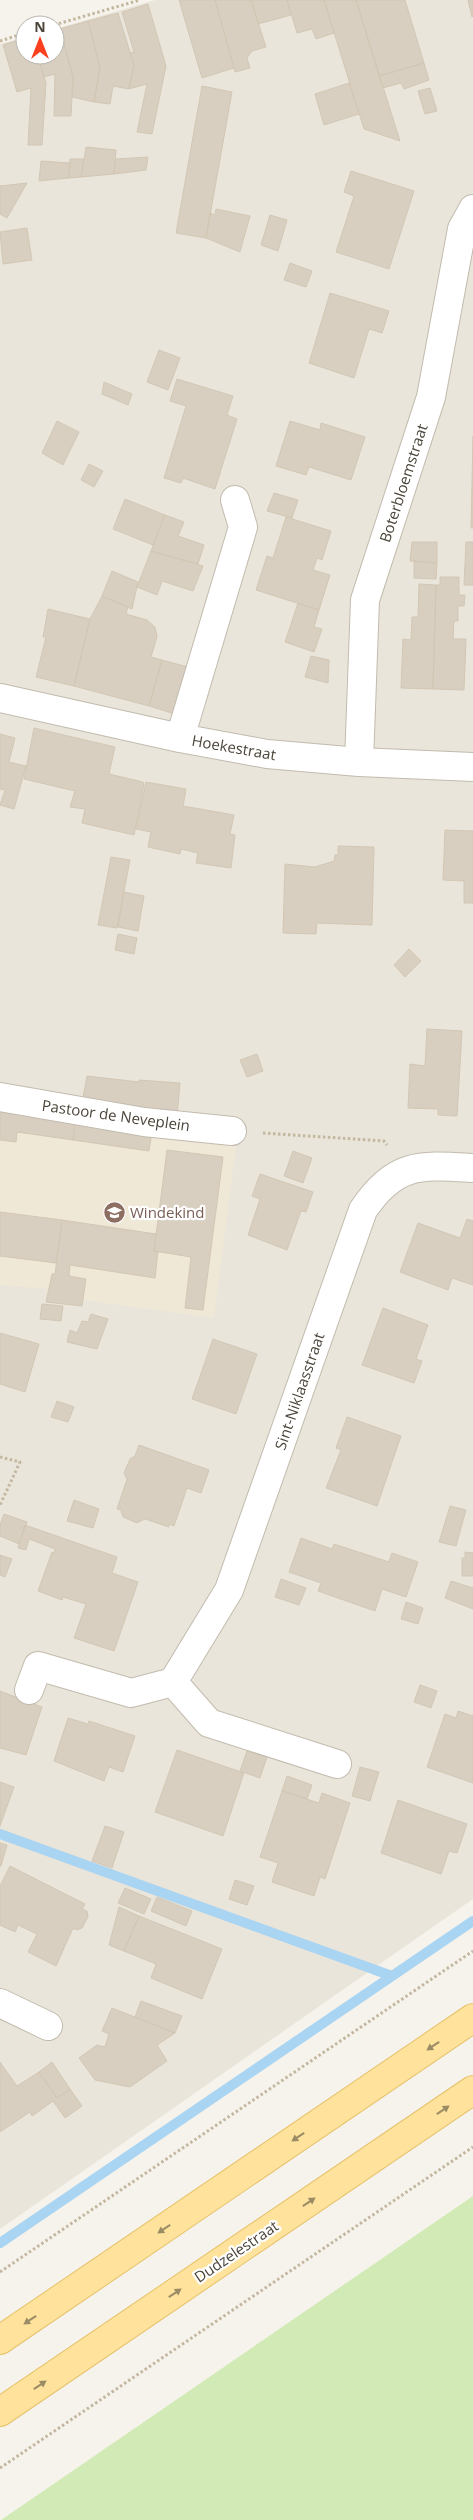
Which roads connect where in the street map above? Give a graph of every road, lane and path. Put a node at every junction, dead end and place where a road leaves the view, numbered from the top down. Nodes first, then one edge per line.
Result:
1 (140, 0) edge
2 (65, 22) edge
3 (15, 36) edge
4 (0, 41) edge
5 (473, 209) edge
6 (234, 500) dead end
7 (0, 698) edge
8 (180, 738) junction
9 (359, 762) junction
10 (473, 767) edge
11 (0, 1097) edge
12 (232, 1131) joint
13 (473, 1168) edge
14 (404, 1170) junction
15 (0, 1457) edge
16 (0, 1506) edge
17 (173, 1682) junction
18 (29, 1690) dead end
19 (337, 1764) dead end
20 (473, 1951) edge
21 (0, 2003) edge
22 (473, 2018) edge
23 (48, 2026) dead end
24 (473, 2090) edge
25 (473, 2147) edge
26 (0, 2272) edge
27 (0, 2340) edge
28 (0, 2412) edge
29 (0, 2468) edge

1 - 2 path
3 - 4 path
5 - 9 street, Boterbloemstraat
6 - 8 street
7 - 8 street, Hoekestraat
8 - 9 street, Hoekestraat
9 - 10 street, Hoekestraat
11 - 12 street, Pastoor de Neveplein
12 - 14 path
13 - 14 street, Sint-Niklaasstraat
14 - 17 street, Sint-Niklaasstraat
15 - 16 path
17 - 18 street
17 - 19 street
20 - 26 path
21 - 23 street
22 -> 27 main road
28 -> 24 main road, Dudzelestraat
25 - 29 path

